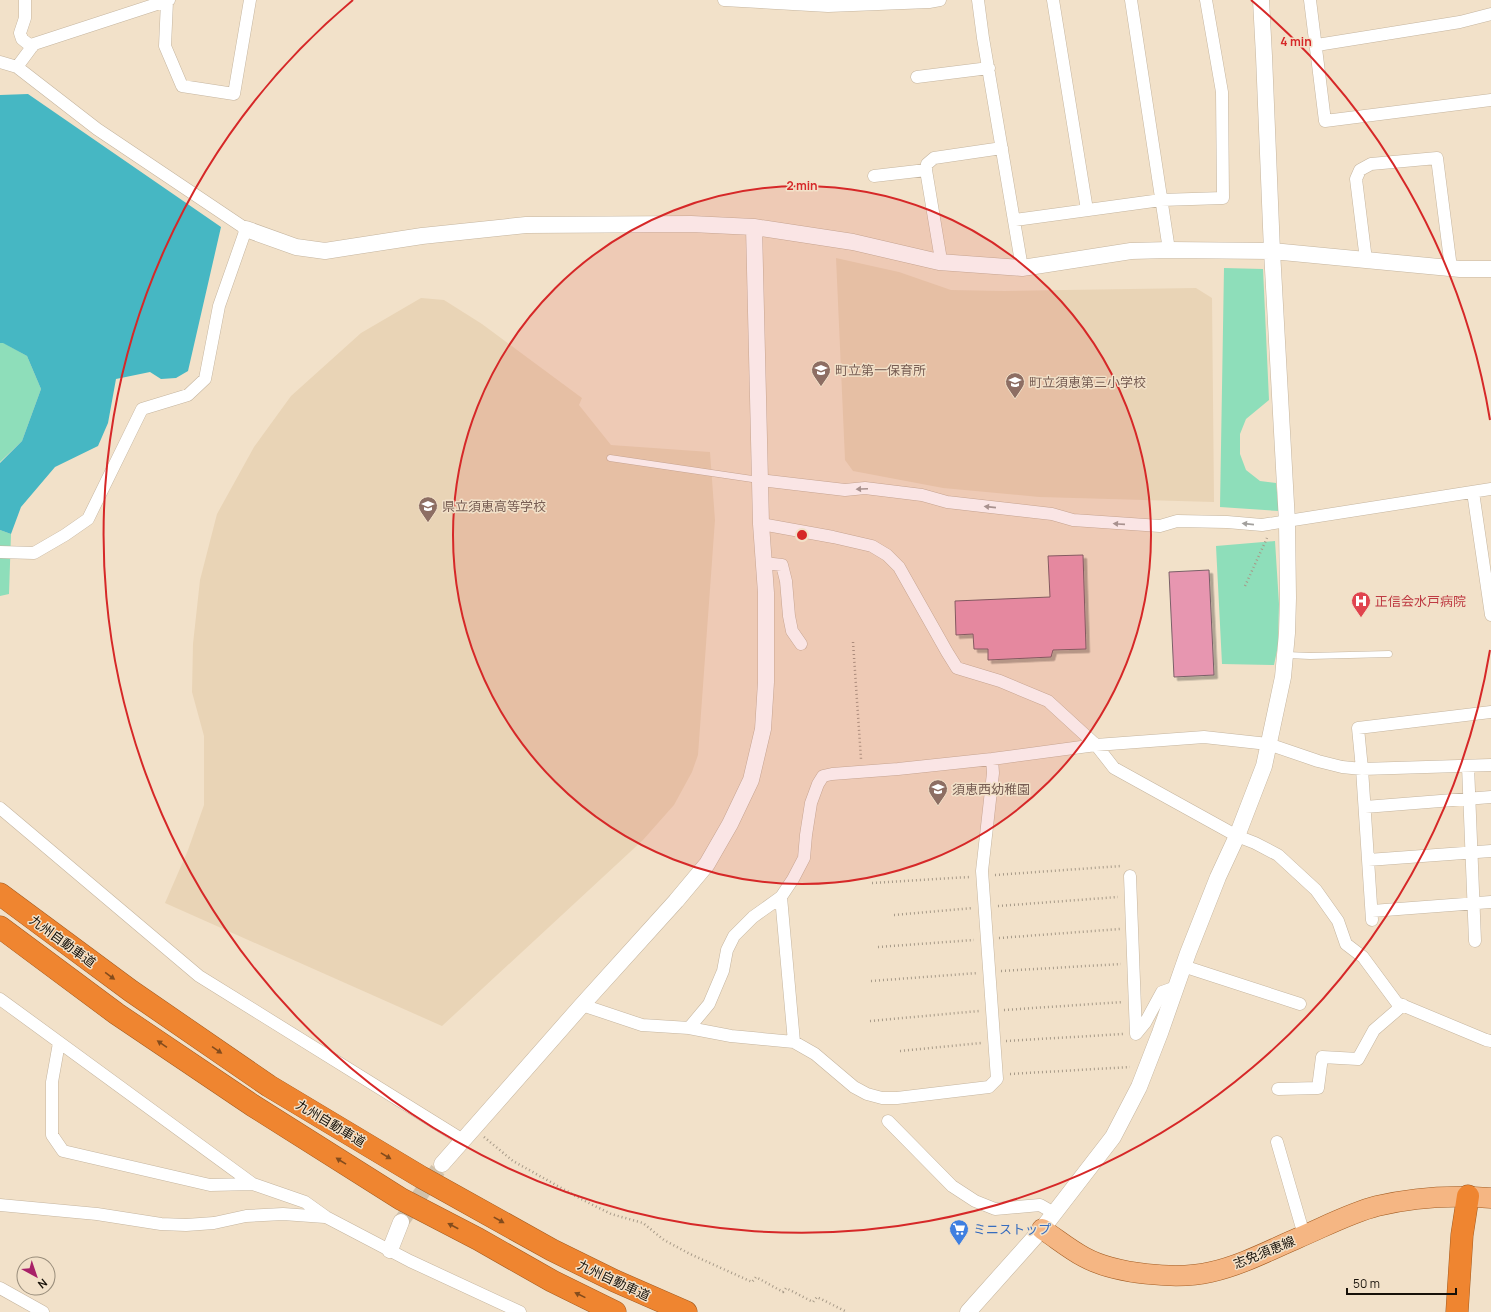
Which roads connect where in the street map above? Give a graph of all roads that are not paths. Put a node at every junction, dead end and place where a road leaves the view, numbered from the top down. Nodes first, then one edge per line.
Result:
1 (25, 0) edge
2 (168, 0) edge
3 (250, 0) edge
4 (724, 0) edge
5 (940, 0) edge
6 (978, 0) edge
7 (1053, 0) edge
8 (1131, 0) edge
9 (1206, 0) edge
10 (1260, 0) edge
11 (1310, 0) edge
12 (1491, 14) edge
13 (1317, 45) junction
14 (32, 47) junction
15 (0, 62) edge
16 (17, 67) junction
17 (988, 68) junction
18 (917, 77) dead end
19 (1491, 100) edge
20 (1002, 148) junction
21 (926, 170) junction
22 (874, 176) dead end
23 (1162, 200) junction
24 (1087, 210) junction
25 (1015, 220) junction
26 (754, 227) junction
27 (246, 229) junction
28 (1169, 250) junction
29 (1272, 251) junction
30 (1366, 260) junction
31 (939, 262) junction
32 (1022, 268) junction
33 (1451, 268) junction
34 (1491, 269) edge
35 (610, 458) dead end
36 (760, 480) junction
37 (1491, 489) edge
38 (1473, 492) junction
39 (1287, 522) junction
40 (761, 524) junction
41 (1485, 536) edge
42 (0, 552) edge
43 (764, 563) junction
44 (1491, 615) edge
45 (801, 644) dead end
46 (1285, 654) junction
47 (1389, 654) dead end
48 (1491, 712) edge
49 (1268, 744) junction
50 (1096, 745) junction
51 (992, 759) junction
52 (1491, 765) edge
53 (1468, 766) junction
54 (1362, 769) junction
55 (1491, 797) edge
56 (1470, 799) junction
57 (1365, 807) junction
58 (0, 808) edge
59 (1237, 836) junction
60 (1491, 851) edge
61 (1472, 852) junction
62 (1368, 860) junction
63 (1128, 871) road end
64 (0, 894) edge
65 (781, 897) junction
66 (1491, 902) edge
67 (1474, 904) junction
68 (0, 927) edge
69 (1475, 941) dead end
70 (1183, 966) junction
71 (1176, 987) junction
72 (0, 999) edge
73 (582, 1004) junction
74 (1300, 1004) dead end
75 (1403, 1005) junction
76 (689, 1028) junction
77 (1491, 1041) edge
78 (794, 1042) junction
79 (59, 1043) junction
80 (1278, 1089) dead end
81 (888, 1121) dead end
82 (468, 1134) junction
83 (1277, 1142) dead end
84 (442, 1164) tunnel mouth
85 (253, 1184) junction
86 (1468, 1196) junction
87 (1491, 1198) edge
88 (0, 1205) edge
89 (1054, 1213) junction
90 (326, 1217) junction
91 (401, 1222) tunnel mouth
92 (1042, 1228) junction
93 (1304, 1235) junction
94 (390, 1250) junction
95 (615, 1281) junction
96 (0, 1288) edge
97 (516, 1311) edge
98 (43, 1312) edge
99 (615, 1312) edge
100 (686, 1312) edge
101 (697, 1312) edge
102 (968, 1312) edge
103 (1457, 1312) edge
104 (1465, 1312) edge

1 - 14 street
2 - 3 street
2 - 14 street
4 - 5 street
6 - 17 street
7 - 24 street
8 - 23 street
9 - 23 street
10 - 29 street
11 - 13 street
12 - 13 street
13 - 19 street
14 - 16 street
15 - 16 street
16 - 27 street
17 - 18 street
17 - 20 street
20 - 21 street
20 - 25 street
21 - 22 street
21 - 31 street
23 - 24 street
23 - 28 street
24 - 25 street
25 - 32 street
26 - 27 street
26 - 31 street
26 - 36 street
27 - 42 street
28 - 29 street
28 - 32 street
29 - 30 street
29 - 39 street
30 - 33 street
30 - 33 street
31 - 32 street
33 - 34 street
35 - 36 lane
39 -> 36 street
36 - 40 street
37 - 38 street
38 - 39 street
38 - 41 street
39 - 46 street
40 - 43 street
40 - 50 street
41 - 44 street
43 - 45 street
43 - 73 street
46 - 47 lane
46 - 49 street
48 - 54 street
49 - 50 street
49 - 54 street
49 - 59 street
50 - 51 street
50 - 59 street
51 - 65 street
51 - 78 street
52 - 53 street
53 - 54 street
53 - 56 street
54 - 57 street
55 - 56 street
56 - 57 street
56 - 61 street
57 - 62 street
58 - 82 street
59 - 70 street
59 - 75 street
60 - 61 street
61 - 62 street
61 - 67 street
62 - 67 street
63 - 71 street
64 -> 95 highway, 九州自動車道
65 - 76 street
65 - 78 street
66 - 67 street
67 - 69 street
99 -> 68 highway, 九州自動車道
70 - 71 street
70 - 74 street
71 - 89 street
72 - 79 street
73 - 76 street
73 - 82 street
75 - 77 street
75 - 80 street
76 - 78 street
79 - 85 street
79 - 85 street
81 - 89 street
82 - 84 street
83 - 93 street
85 - 90 street
86 - 87 main road, 志免須恵線
86 - 93 main road, 志免須恵線
86 - 103 highway
86 - 104 highway
88 - 90 street
89 - 92 street
90 - 94 street
91 - 94 street
92 - 93 main road, 志免須恵線
92 - 102 street
94 - 97 street
95 - 100 highway, 九州自動車道
95 - 101 highway
96 - 98 street

